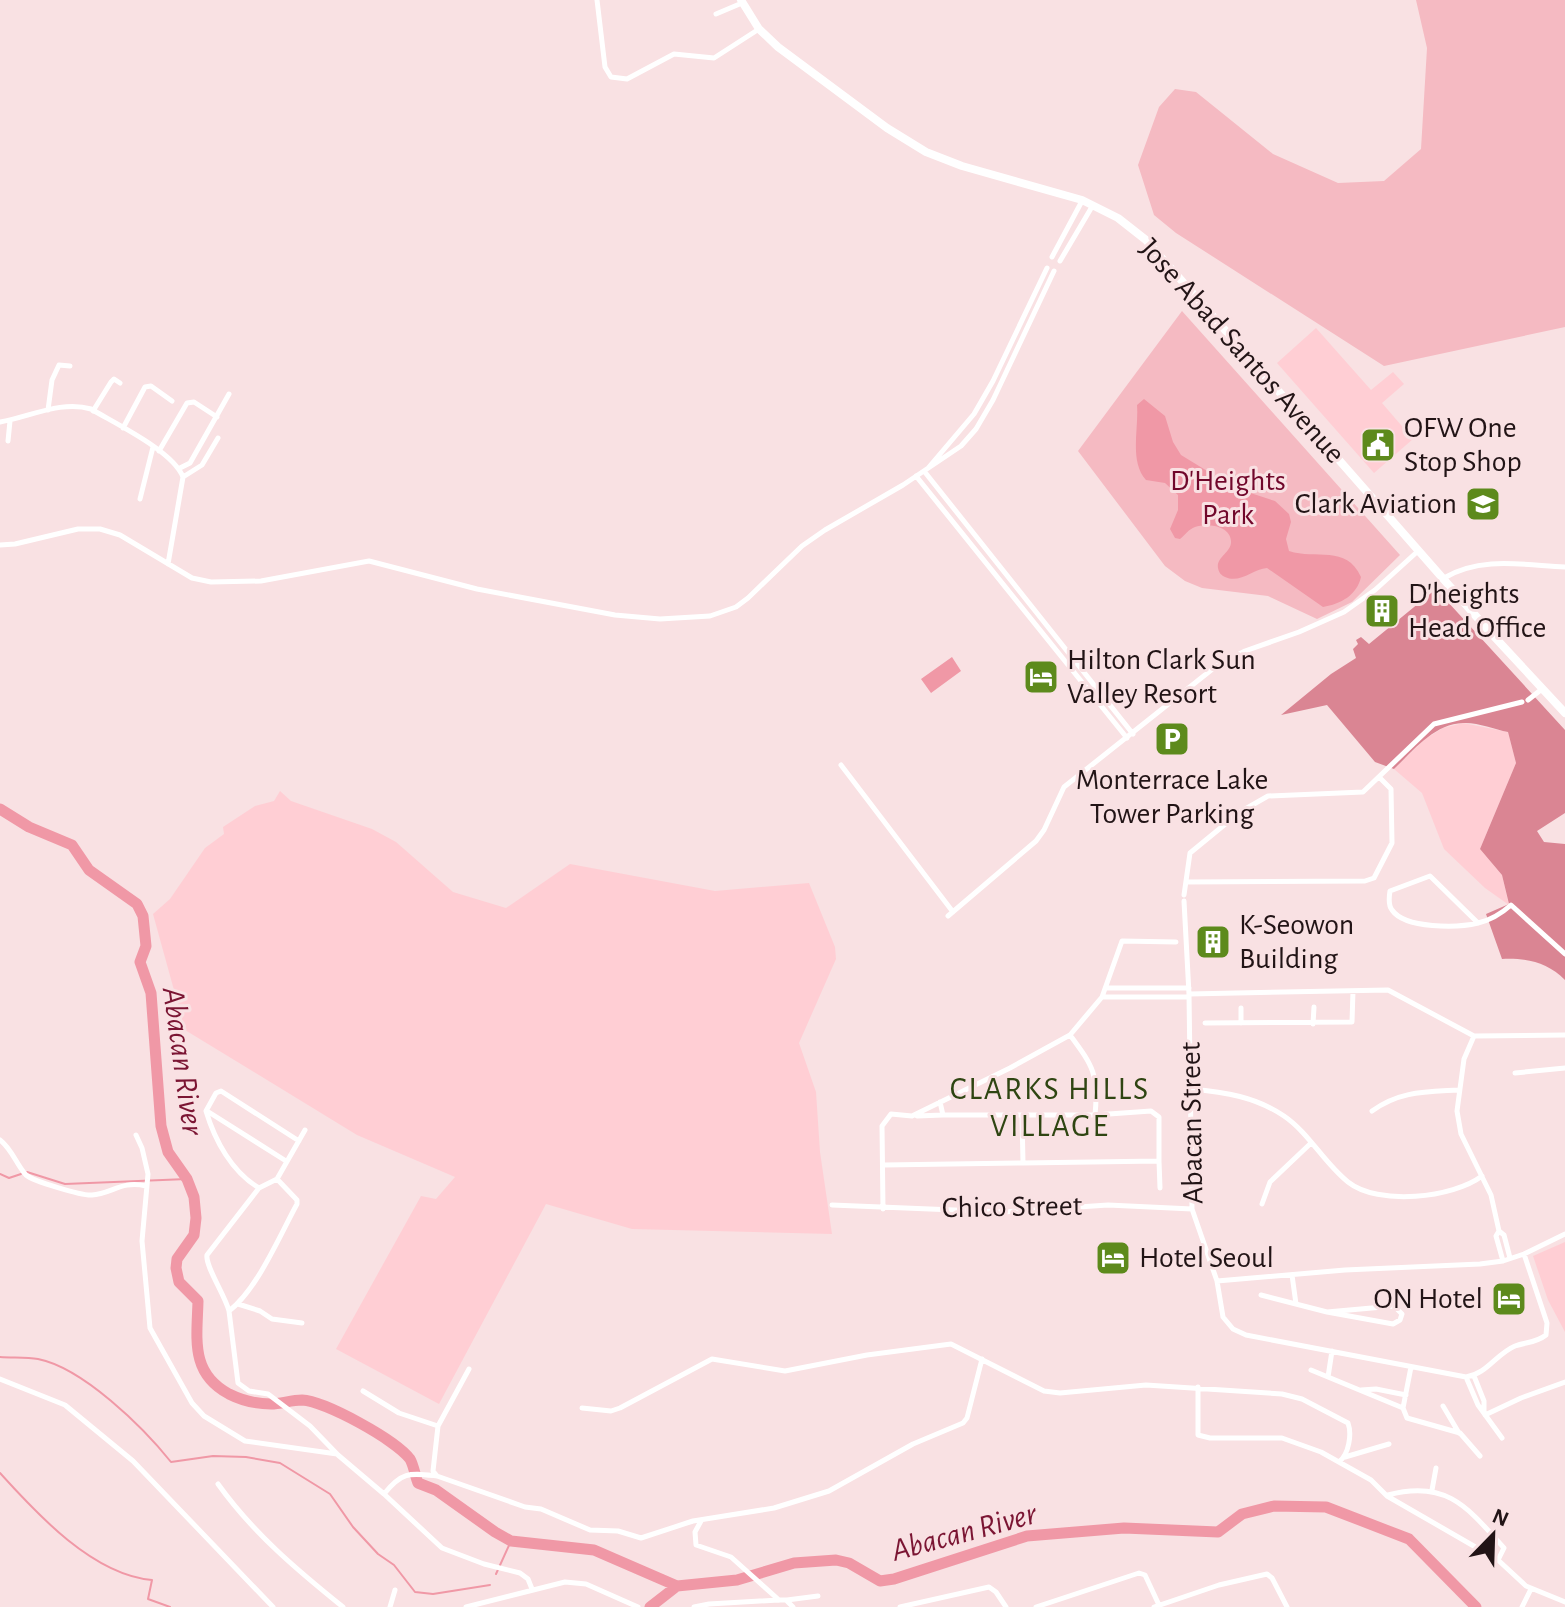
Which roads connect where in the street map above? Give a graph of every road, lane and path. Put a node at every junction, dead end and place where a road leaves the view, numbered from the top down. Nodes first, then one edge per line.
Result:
1 (597, 0) edge
2 (741, 1) edge
3 (716, 14) dead end
4 (759, 29) junction
5 (1082, 200) junction
6 (1093, 205) junction
7 (1052, 257) dead end
8 (1060, 261) dead end
9 (1047, 268) dead end
10 (1054, 271) dead end
11 (70, 366) dead end
12 (120, 383) dead end
13 (229, 394) dead end
14 (172, 401) dead end
15 (48, 410) junction
16 (93, 411) junction
17 (217, 417) junction
18 (10, 421) junction
19 (0, 422) edge
20 (122, 429) junction
21 (218, 438) dead end
22 (8, 441) dead end
23 (156, 449) junction
24 (180, 468) junction
25 (926, 469) junction
26 (916, 476) junction
27 (183, 477) junction
28 (140, 499) dead end
29 (0, 545) edge
30 (1418, 550) junction
31 (168, 564) junction
32 (1565, 567) edge
33 (1444, 578) junction
34 (1542, 689) junction
35 (1565, 713) edge
36 (1130, 736) junction
37 (841, 765) dead end
38 (1380, 778) junction
39 (1186, 882) junction
40 (1478, 923) junction
41 (1176, 942) dead end
42 (1565, 954) edge
43 (1107, 988) junction
44 (1353, 991) junction
45 (1189, 993) junction
46 (1102, 997) junction
47 (1314, 1007) dead end
48 (1241, 1008) dead end
49 (1205, 1023) dead end
50 (1241, 1023) junction
51 (1313, 1024) junction
52 (1070, 1035) junction
53 (1565, 1035) edge
54 (1474, 1036) junction
55 (1565, 1068) edge
56 (1515, 1073) dead end
57 (1191, 1089) junction
58 (1459, 1090) junction
59 (940, 1102) junction
60 (206, 1111) junction
61 (1372, 1111) dead end
62 (943, 1115) junction
63 (1022, 1115) junction
64 (1095, 1115) junction
65 (912, 1116) junction
66 (305, 1130) dead end
67 (136, 1135) dead end
68 (0, 1140) edge
69 (299, 1141) junction
70 (1310, 1144) junction
71 (286, 1161) junction
72 (1159, 1161) junction
73 (1023, 1163) junction
74 (884, 1165) junction
75 (1482, 1176) junction
76 (277, 1179) junction
77 (146, 1184) junction
78 (259, 1188) junction
79 (1160, 1188) dead end
80 (1262, 1204) dead end
81 (832, 1205) dead end
82 (883, 1209) junction
83 (1192, 1209) junction
84 (1565, 1234) edge
85 (1524, 1254) junction
86 (1507, 1260) junction
87 (1292, 1275) junction
88 (1217, 1281) junction
89 (1261, 1295) dead end
90 (238, 1304) junction
91 (1296, 1304) junction
92 (1364, 1307) junction
93 (229, 1311) junction
94 (1327, 1312) junction
95 (1365, 1320) junction
96 (302, 1323) dead end
97 (1332, 1351) junction
98 (982, 1359) junction
99 (1411, 1367) junction
100 (469, 1369) dead end
101 (1311, 1370) dead end
102 (1474, 1376) junction
103 (1328, 1377) junction
104 (1466, 1377) junction
105 (0, 1379) edge
106 (1565, 1382) edge
107 (1198, 1387) junction
108 (1360, 1390) junction
109 (363, 1391) dead end
110 (1406, 1395) junction
111 (1443, 1406) dead end
112 (582, 1408) dead end
113 (1403, 1408) junction
114 (1485, 1414) junction
115 (438, 1426) junction
116 (1460, 1433) junction
117 (1502, 1438) dead end
118 (1389, 1444) dead end
119 (338, 1455) junction
120 (1480, 1456) dead end
121 (1342, 1459) junction
122 (1436, 1468) dead end
123 (437, 1476) junction
124 (218, 1484) dead end
125 (1432, 1490) junction
126 (384, 1494) junction
127 (1387, 1496) junction
128 (701, 1521) junction
129 (1498, 1560) junction
130 (532, 1589) junction
131 (1531, 1589) junction
132 (395, 1590) dead end
133 (818, 1596) dead end
134 (783, 1600) junction
135 (1565, 1602) edge
136 (489, 1604) edge
137 (1177, 1604) edge
138 (740, 1605) edge
139 (1156, 1606) edge
140 (273, 1607) edge
141 (343, 1607) edge
142 (390, 1607) edge
143 (466, 1607) edge
144 (638, 1607) edge
145 (694, 1607) edge
146 (793, 1607) edge
147 (900, 1607) edge
148 (1006, 1607) edge
149 (1036, 1607) edge
150 (1287, 1607) edge
151 (1522, 1607) edge

1 - 4 street
2 - 3 street
2 - 4 main road, Jose Abad Santos Avenue
4 - 5 main road, Jose Abad Santos Avenue
5 - 6 main road, Jose Abad Santos Avenue
5 - 7 street
6 - 8 street
6 - 30 main road, Jose Abad Santos Avenue
9 - 25 street
10 - 25 street
11 - 15 street
12 - 16 street
13 - 17 street
14 - 20 street
15 - 16 street
15 - 18 street
16 - 20 street
17 - 23 street
17 - 24 street
18 - 19 street
18 - 22 street
20 - 23 street
21 - 27 street
23 - 24 street
23 - 28 street
24 - 27 street
25 - 26 street
25 - 36 street
26 - 31 street
26 - 36 street
27 - 31 street
29 - 31 street
30 - 33 main road, Jose Abad Santos Avenue
30 - 36 street
32 - 33 street
33 - 34 main road, Jose Abad Santos Avenue
34 - 35 main road, Jose Abad Santos Avenue
34 - 38 street
36 - 37 street
38 - 39 street, Abacan Street
38 - 39 street
39 - 45 street, Abacan Street
40 - 40 street
40 - 42 street
41 - 43 street
43 - 45 street
43 - 46 street
44 - 45 street
44 - 51 street
44 - 54 street
45 - 46 street
45 - 57 street, Abacan Street
46 - 52 street
47 - 51 street
48 - 50 street
49 - 50 street
50 - 51 street
52 - 59 street
52 - 64 street
53 - 54 street
54 - 58 street
55 - 56 street
57 - 70 street
57 - 83 street, Abacan Street
58 - 61 street
58 - 75 street
59 - 62 street
59 - 65 street
60 - 69 street
60 - 71 street
60 - 78 street
62 - 63 street
62 - 65 street
63 - 64 street
63 - 73 street
64 - 72 street
65 - 74 street
66 - 69 street
67 - 77 street
68 - 77 street
69 - 71 street
70 - 75 street
70 - 80 street
71 - 76 street
72 - 73 street
72 - 79 street
73 - 74 street
74 - 82 street
75 - 86 street
76 - 78 street
76 - 90 street
77 - 119 street
78 - 93 street
81 - 82 street, Chico Street
82 - 83 street, Chico Street
83 - 88 street, Abacan Street
84 - 85 street
85 - 86 street
85 - 102 street, Abacan Street
86 - 87 street
87 - 88 street
87 - 91 street
88 - 97 street, Abacan Street
89 - 91 street
90 - 93 street
90 - 96 street
91 - 94 street
92 - 94 street
92 - 95 street
92 - 95 street
93 - 119 street
94 - 95 street
97 - 99 street, Abacan Street
97 - 103 street
98 - 107 street
98 - 112 street
98 - 128 street
99 - 104 street, Abacan Street
99 - 110 street
100 - 115 street
101 - 103 street
102 - 104 street, Abacan Street
102 - 114 street
103 - 108 street
104 - 114 street
105 - 140 street
106 - 114 street
107 - 121 street
107 - 121 street
108 - 110 street
108 - 113 street
109 - 115 street
110 - 113 street
111 - 116 street
113 - 116 street
114 - 117 street
115 - 123 street
116 - 120 street
118 - 121 street
119 - 126 street
121 - 127 street
122 - 125 street
123 - 126 street
123 - 128 street
124 - 141 street
125 - 127 street
125 - 129 street
126 - 130 street
127 - 129 street
128 - 134 street
129 - 131 street
130 - 136 street
130 - 144 street
131 - 135 street
131 - 151 street
132 - 142 street
133 - 134 street
134 - 138 street
134 - 146 street
136 - 143 street
137 - 139 street
137 - 150 street
138 - 145 street
139 - 149 street
147 - 148 street

